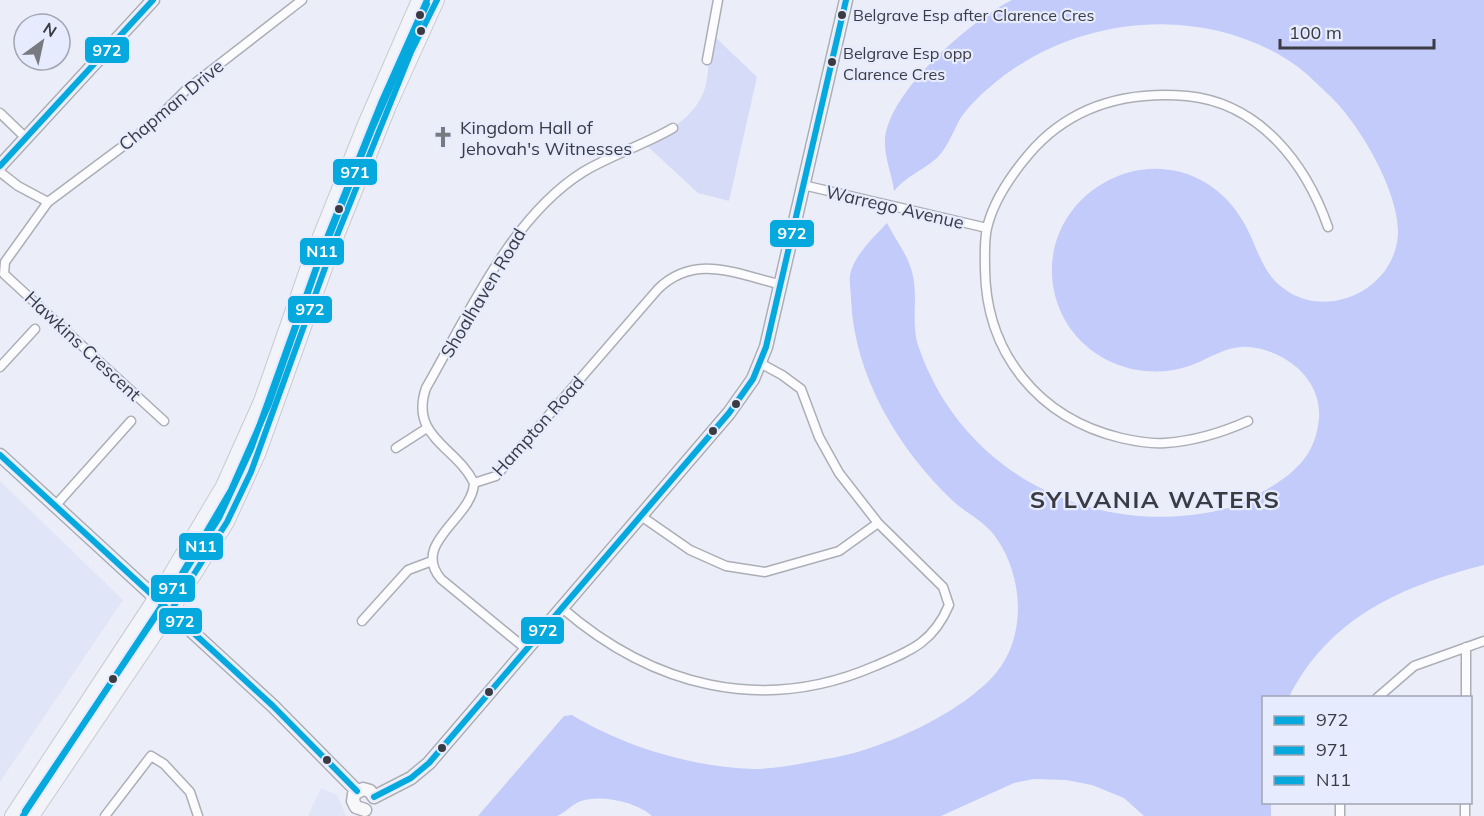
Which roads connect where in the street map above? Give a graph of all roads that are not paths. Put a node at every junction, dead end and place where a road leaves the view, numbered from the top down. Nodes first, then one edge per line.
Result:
1 (153, 0) edge
2 (302, 0) edge
3 (419, 0) edge
4 (437, 0) edge
5 (718, 0) edge
6 (846, 0) edge
7 (707, 60) dead end
8 (0, 113) edge
9 (673, 128) dead end
10 (26, 138) junction
11 (0, 166) edge
12 (0, 172) edge
13 (803, 185) junction
14 (48, 202) junction
15 (1328, 227) dead end
16 (987, 228) junction
17 (3, 271) joint
18 (779, 284) junction
19 (34, 329) dead end
20 (760, 363) junction
21 (0, 367) edge
22 (131, 421) dead end
23 (164, 421) dead end
24 (1248, 421) dead end
25 (427, 428) junction
26 (396, 448) dead end
27 (0, 455) edge
28 (474, 483) junction
29 (55, 506) junction
30 (641, 516) junction
31 (878, 523) junction
32 (432, 561) junction
33 (155, 599) junction
34 (562, 608) junction
35 (170, 612) junction
36 (362, 621) dead end
37 (1484, 641) edge
38 (1466, 647) junction
39 (526, 649) junction
40 (1379, 696) edge
41 (1466, 696) edge
42 (357, 791) junction
43 (374, 797) junction
44 (366, 813) edge
45 (12, 816) edge
46 (32, 816) edge
47 (105, 816) edge
48 (198, 816) edge

1 - 10 street
2 - 14 street, Chapman Drive
3 - 33 main road
4 - 35 main road
5 - 7 street
6 - 13 street
8 - 10 street
9 - 25 street, Shoalhaven Road
10 - 11 street
12 - 14 street
13 - 16 street, Warrego Avenue
13 - 18 street
14 - 17 street, Chapman Drive
15 - 16 street
16 - 24 street
17 - 23 street, Hawkins Crescent
18 - 20 street
18 - 28 street, Hampton Road
19 - 21 street
20 - 30 street
20 - 31 street
22 - 29 street
25 - 26 street
25 - 28 street
27 - 29 street
28 - 32 street, Hampton Road
29 - 33 street
30 - 31 street
30 - 34 street
31 - 34 street
32 - 36 street
32 - 39 street
33 - 35 street
33 - 45 main road
34 - 39 street
35 - 42 street
35 - 46 main road
37 - 38 street
38 - 40 street
38 - 41 street
39 - 43 street
42 - 43 street
42 - 44 street
43 - 44 street
47 - 48 street

